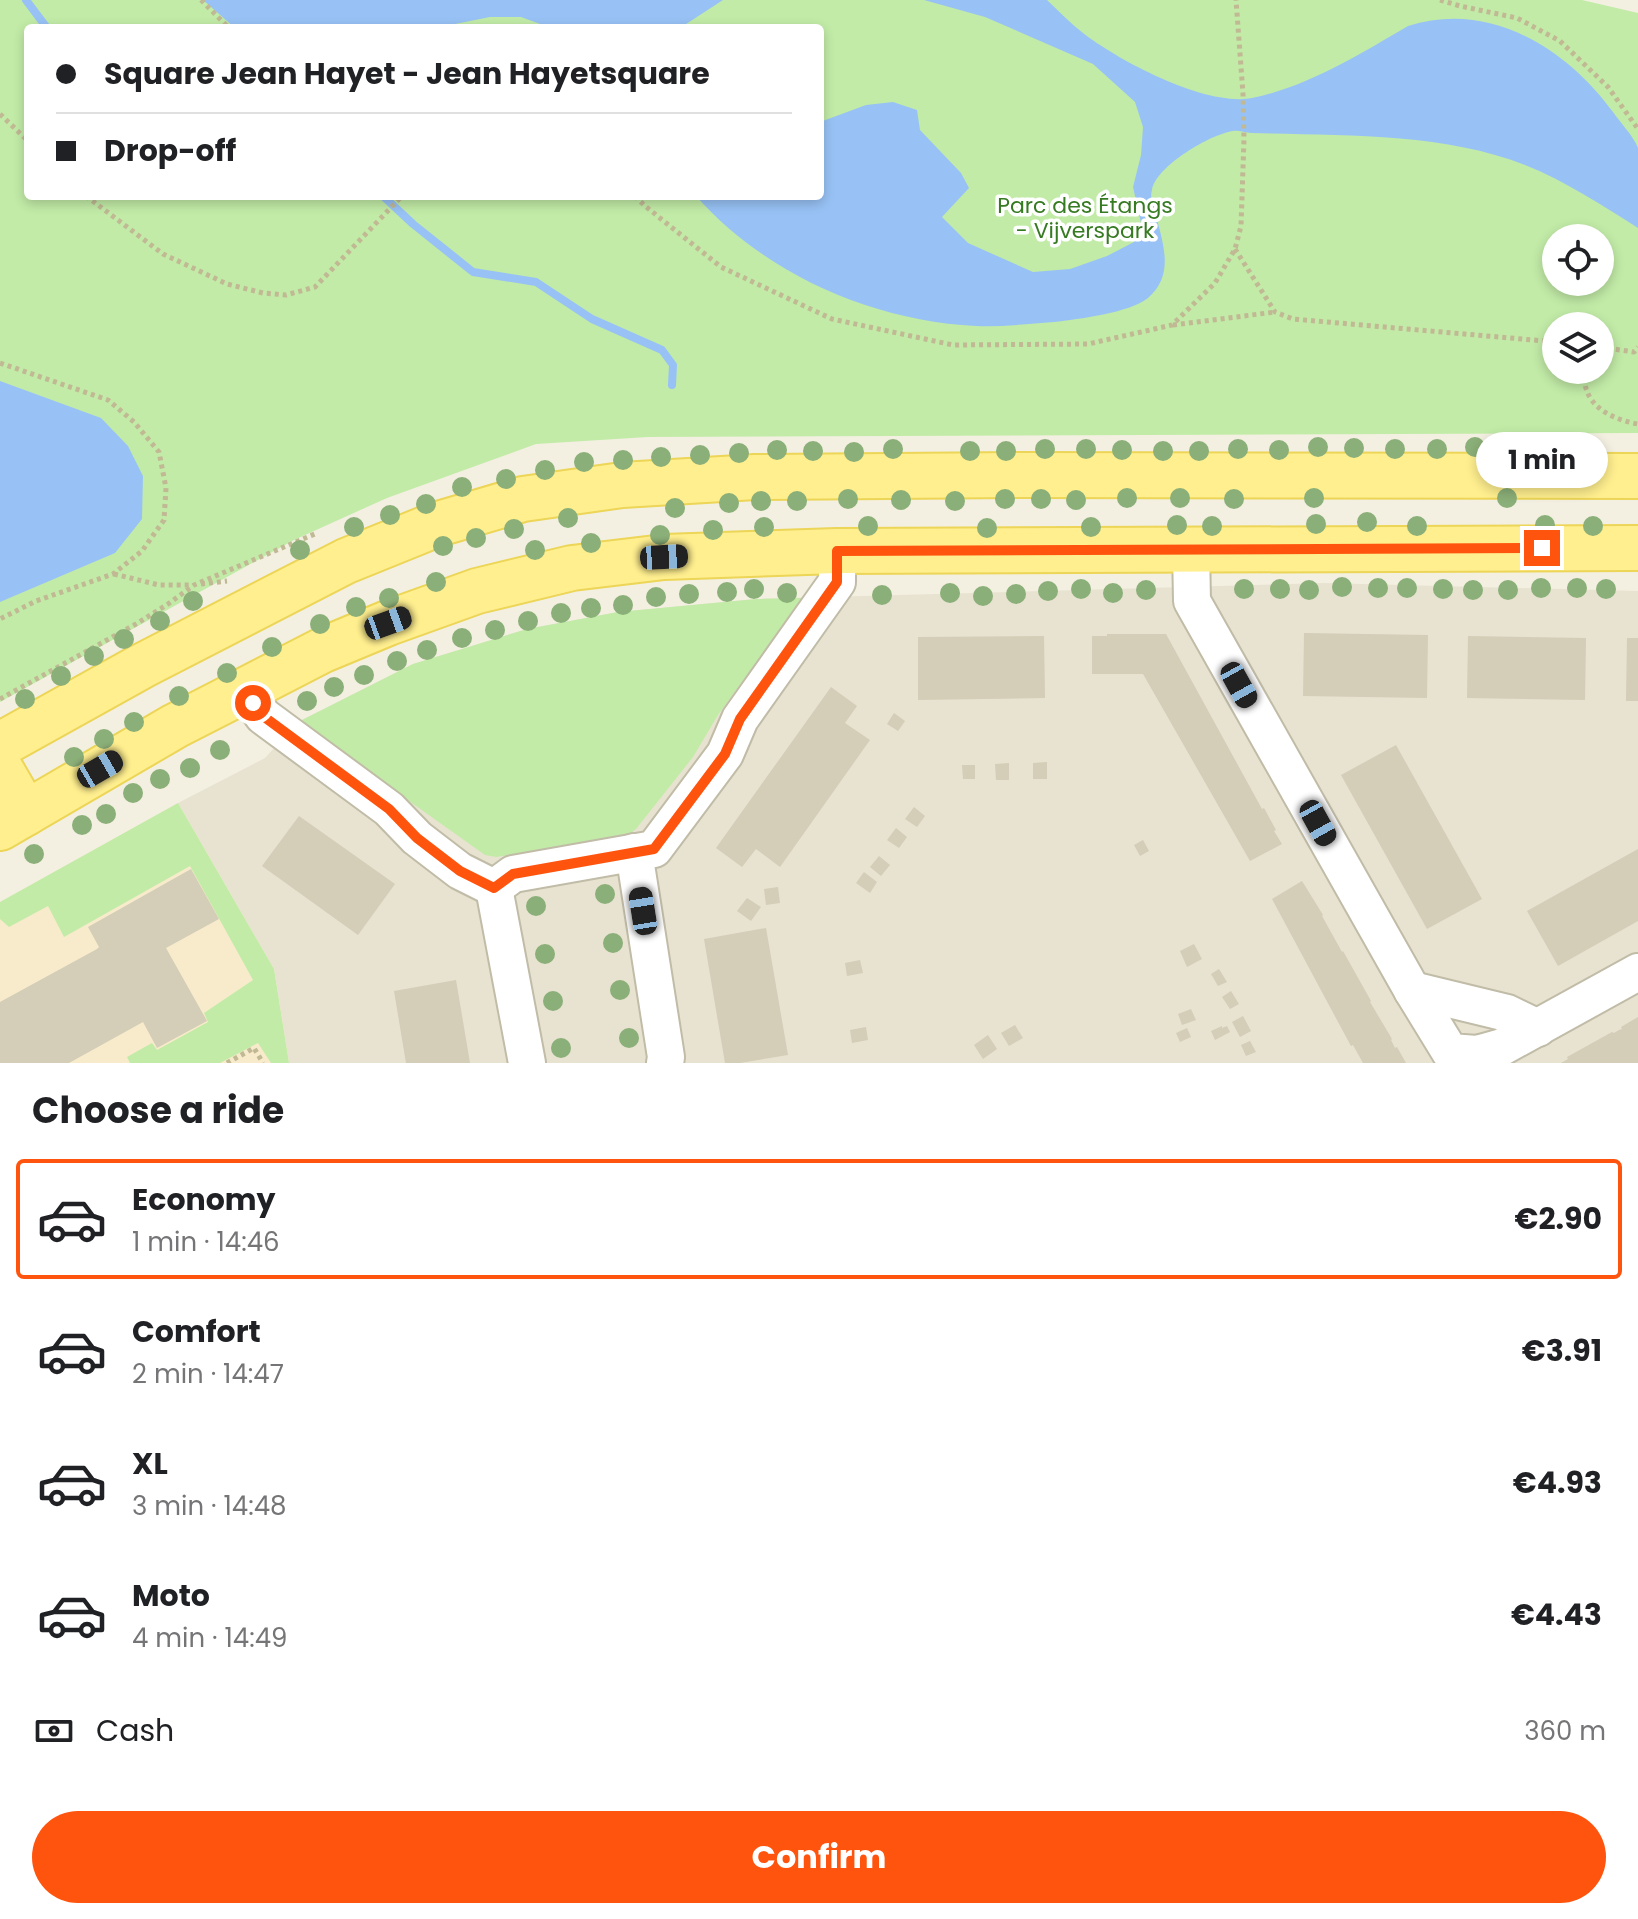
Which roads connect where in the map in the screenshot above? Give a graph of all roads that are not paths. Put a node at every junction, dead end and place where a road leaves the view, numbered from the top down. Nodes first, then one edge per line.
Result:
1 (1638, 476) edge
2 (1638, 548) edge
3 (1191, 549) junction
4 (837, 551) junction
5 (244, 689) junction
6 (0, 745) edge
7 (0, 768) edge
8 (13, 821) edge
9 (634, 852) junction
10 (494, 888) junction
11 (1638, 972) edge
12 (1412, 990) junction
13 (1538, 1028) junction
14 (527, 1063) edge
15 (665, 1063) edge

1 - 6 main road
2 - 3 main road
3 - 4 main road
3 - 12 street
4 - 5 main road
4 - 9 street
5 - 8 main road
5 - 10 street
7 - 8 main road
9 - 10 street
9 - 15 street
10 - 14 street
11 - 13 street
12 - 13 street
12 - 13 street

